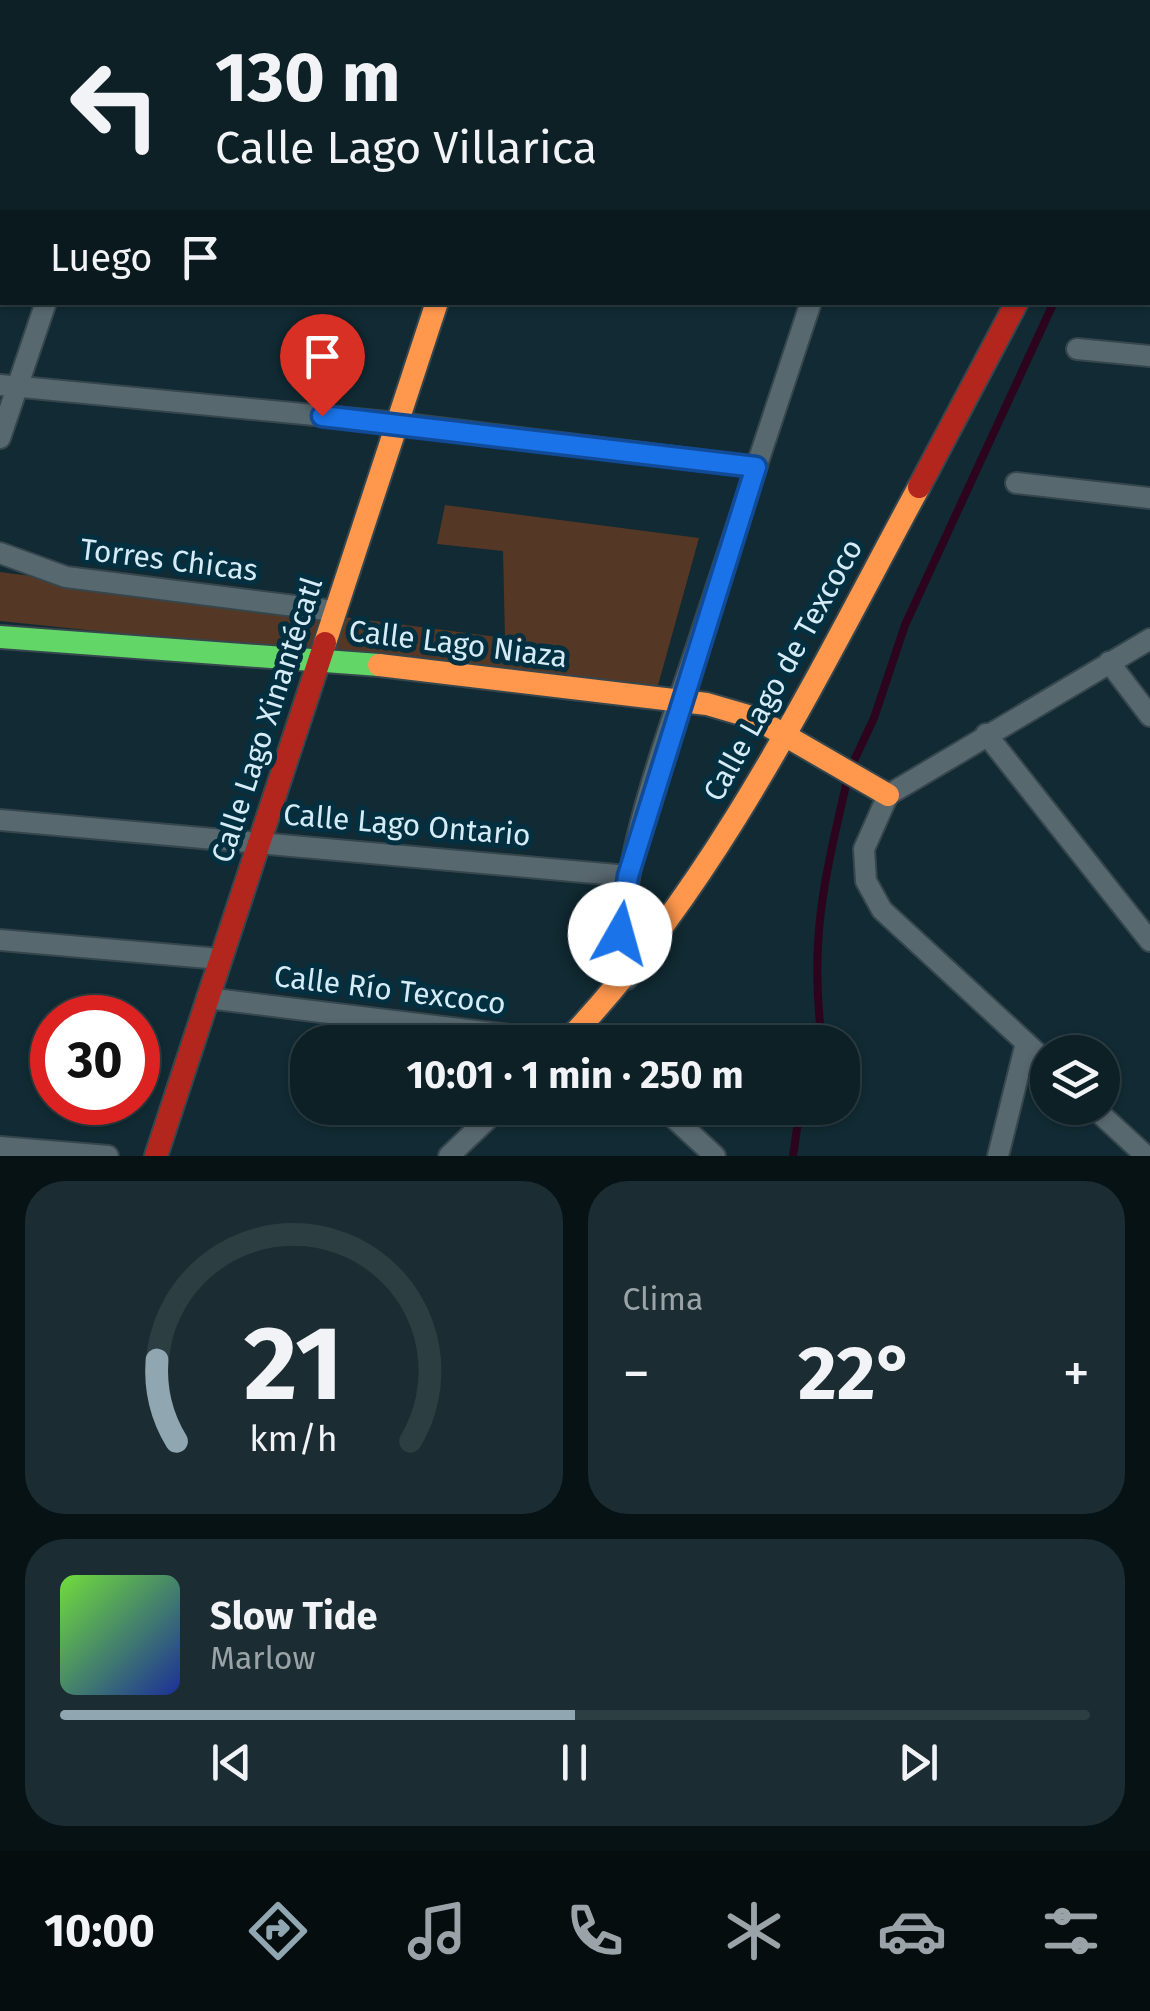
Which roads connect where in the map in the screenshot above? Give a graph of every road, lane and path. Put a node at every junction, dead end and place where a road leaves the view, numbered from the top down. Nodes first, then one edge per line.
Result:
1 (45, 305) edge
2 (436, 305) edge
3 (810, 305) edge
4 (1015, 305) edge
5 (1076, 349) dead end
6 (1150, 356) edge
7 (9, 386) edge
8 (398, 423) junction
9 (0, 438) edge
10 (756, 467) junction
11 (1016, 483) dead end
12 (1150, 498) edge
13 (0, 553) edge
14 (334, 610) junction
15 (0, 638) edge
16 (1150, 639) edge
17 (317, 658) junction
18 (1109, 662) junction
19 (680, 700) junction
20 (1150, 716) edge
21 (986, 734) junction
22 (782, 735) junction
23 (888, 795) junction
24 (0, 820) edge
25 (258, 841) junction
26 (628, 876) junction
27 (0, 940) edge
28 (1150, 941) edge
29 (220, 959) junction
30 (627, 980) junction
31 (207, 998) junction
32 (451, 1025) edge
33 (589, 1025) edge
34 (1026, 1043) junction
35 (1030, 1047) edge
36 (481, 1125) edge
37 (681, 1125) edge
38 (1112, 1125) edge
39 (0, 1146) edge
40 (108, 1156) edge
41 (156, 1156) edge
42 (448, 1156) edge
43 (715, 1156) edge
44 (998, 1156) edge
45 (1146, 1156) edge

1 - 7 street
2 - 8 street, Calle Lago Xinantécatl
3 - 10 street
4 - 22 street, Calle Lago de Texcoco
5 - 6 street
7 - 8 street
7 - 9 street
8 - 10 street
8 - 14 street, Calle Lago Xinantécatl
10 - 19 street
11 - 12 street
13 - 14 street, Torres Chicas
14 - 17 street, Calle Lago Xinantécatl
15 - 17 street, Calle Lago Niaza
16 - 18 street
17 - 19 street, Calle Lago Niaza
17 - 25 street, Calle Lago Xinantécatl
18 - 20 street
18 - 21 street
19 - 22 street, Calle Lago Niaza
19 - 26 street
21 - 23 street
21 - 28 street
22 - 23 street, Calle Lago Niaza
22 - 30 street, Calle Lago de Texcoco
23 - 34 street
24 - 25 street, Calle Lago Ontario
25 - 26 street, Calle Lago Ontario
25 - 29 street, Calle Lago Xinantécatl
26 - 30 street
27 - 29 street
29 - 31 street, Calle Lago Xinantécatl
30 - 33 street, Calle Lago de Texcoco
31 - 32 street, Calle Río Texcoco
31 - 41 street, Calle Lago Xinantécatl
34 - 35 street
34 - 44 street
36 - 42 street
37 - 43 street
38 - 45 street
39 - 40 street

